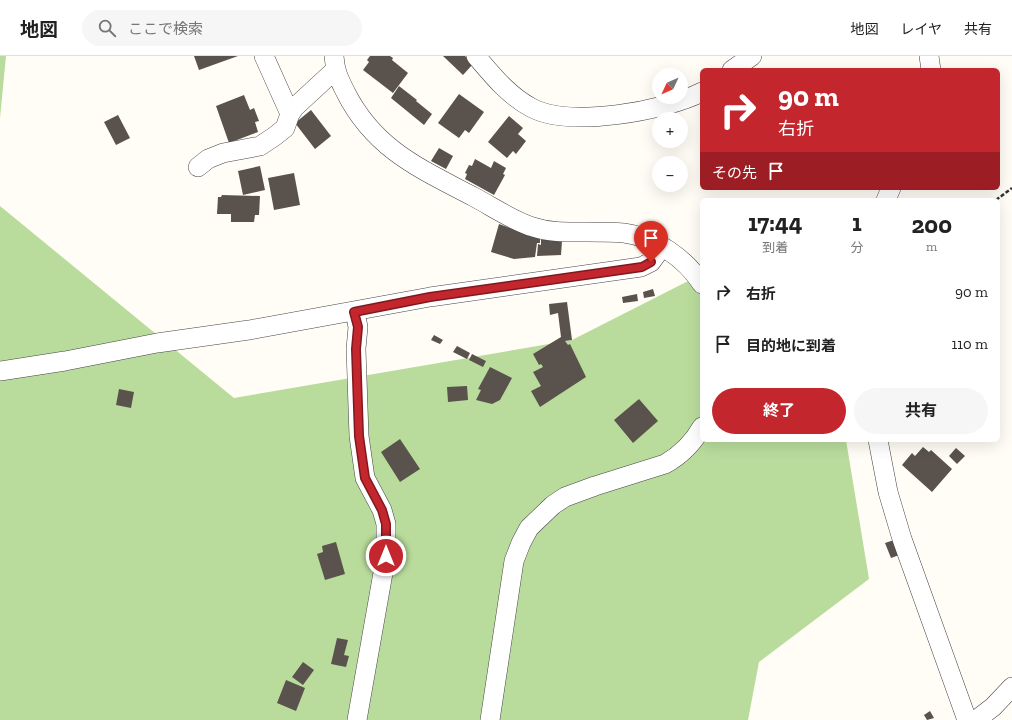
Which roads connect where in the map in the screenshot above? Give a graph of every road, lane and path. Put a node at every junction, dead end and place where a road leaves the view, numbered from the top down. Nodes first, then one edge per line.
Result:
1 (264, 56) edge
2 (476, 56) edge
3 (752, 56) edge
4 (929, 56) edge
5 (335, 63) edge
6 (735, 68) edge
7 (932, 68) edge
8 (700, 93) edge
9 (290, 114) junction
10 (198, 167) dead end
11 (1012, 188) edge
12 (999, 198) edge
13 (662, 247) junction
14 (700, 282) edge
15 (354, 312) junction
16 (0, 371) edge
17 (700, 431) edge
18 (878, 442) edge
19 (1012, 687) edge
20 (357, 720) edge
21 (490, 720) edge
22 (967, 720) edge
23 (976, 720) edge

1 - 9 street
2 - 8 street
3 - 6 street
4 - 7 street
5 - 9 street
5 - 13 street
9 - 10 street
11 - 12 path
13 - 14 street
13 - 15 street
15 - 16 street
15 - 20 street
17 - 21 street
18 - 22 street
19 - 23 street

